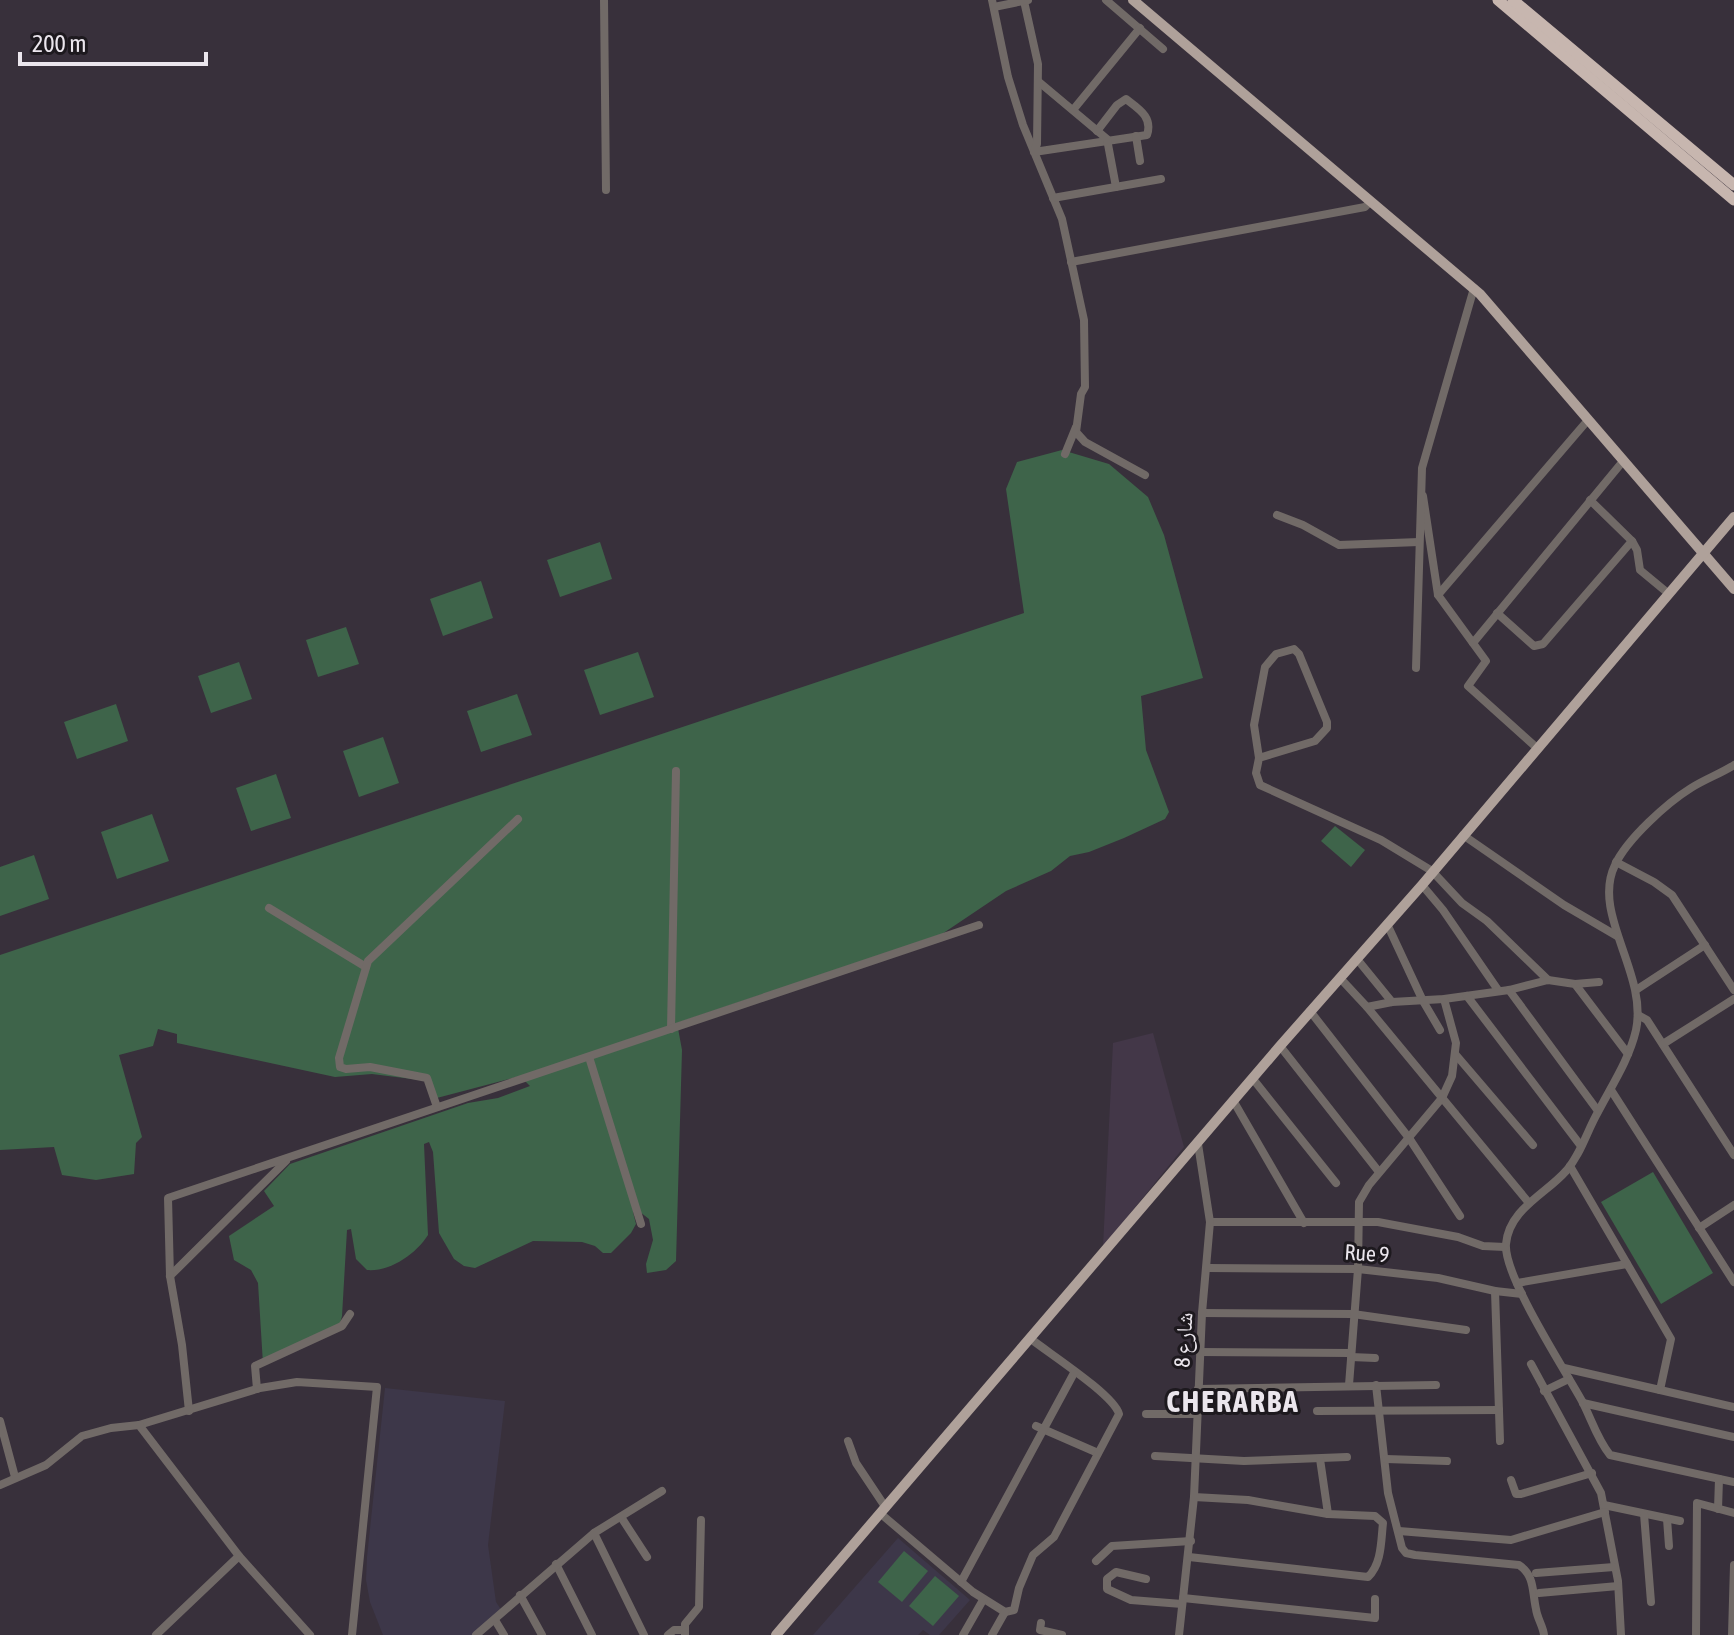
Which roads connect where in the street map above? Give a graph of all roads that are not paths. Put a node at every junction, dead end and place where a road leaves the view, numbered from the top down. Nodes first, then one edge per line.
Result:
1 (604, 0) edge
2 (1026, 0) edge
3 (1106, 0) edge
4 (1133, 0) edge
5 (1498, 0) edge
6 (1513, 0) edge
7 (993, 4) edge
8 (1140, 28) junction
9 (1163, 49) dead end
10 (1039, 82) junction
11 (1073, 110) junction
12 (1097, 131) junction
13 (1136, 136) junction
14 (1108, 141) junction
15 (1034, 152) junction
16 (1140, 161) dead end
17 (1161, 179) dead end
18 (1734, 185) edge
19 (1116, 187) junction
20 (606, 190) dead end
21 (1053, 198) junction
22 (1734, 200) edge
23 (1370, 202) junction
24 (1071, 262) junction
25 (1474, 288) junction
26 (1588, 420) junction
27 (1077, 426) junction
28 (1065, 454) dead end
29 (1624, 460) junction
30 (1145, 475) dead end
31 (1421, 479) junction
32 (1590, 500) junction
33 (1277, 515) dead end
34 (1731, 522) edge
35 (1632, 541) junction
36 (1419, 542) junction
37 (1702, 553) junction
38 (1734, 589) edge
39 (1669, 594) junction
40 (1438, 595) junction
41 (1497, 613) junction
42 (1473, 643) junction
43 (1416, 668) dead end
44 (1537, 748) junction
45 (1259, 758) junction
46 (1734, 765) edge
47 (676, 771) dead end
48 (518, 819) dead end
49 (1463, 835) junction
50 (1616, 862) junction
51 (1432, 871) junction
52 (1422, 885) junction
53 (269, 908) dead end
54 (1387, 924) junction
55 (979, 925) dead end
56 (1618, 936) junction
57 (1705, 945) junction
58 (1357, 959) junction
59 (366, 967) junction
60 (1340, 978) junction
61 (1548, 980) junction
62 (1599, 982) dead end
63 (1575, 984) junction
64 (1498, 990) junction
65 (1509, 990) junction
66 (1636, 990) junction
67 (1734, 990) edge
68 (1467, 996) junction
69 (1444, 999) junction
70 (1734, 999) edge
71 (1423, 1001) junction
72 (1392, 1002) junction
73 (1367, 1007) junction
74 (1310, 1011) junction
75 (1638, 1015) junction
76 (671, 1029) junction
77 (1440, 1030) dead end
78 (1663, 1044) junction
79 (1280, 1046) junction
80 (1628, 1054) junction
81 (1456, 1055) junction
82 (589, 1057) junction
83 (1253, 1079) junction
84 (1611, 1090) junction
85 (1442, 1098) junction
86 (1234, 1102) junction
87 (437, 1107) junction
88 (1598, 1111) junction
89 (1409, 1138) junction
90 (1198, 1144) junction
91 (1533, 1145) dead end
92 (1581, 1146) junction
93 (1734, 1155) edge
94 (290, 1157) junction
95 (1570, 1166) junction
96 (1379, 1172) junction
97 (1336, 1183) dead end
98 (1529, 1203) junction
99 (1734, 1205) edge
100 (1460, 1216) dead end
101 (1357, 1221) junction
102 (1210, 1222) junction
103 (1304, 1223) junction
104 (641, 1224) dead end
105 (1699, 1228) junction
106 (1505, 1247) junction
107 (1627, 1264) junction
108 (1208, 1268) junction
109 (1358, 1269) junction
110 (170, 1276) junction
111 (1734, 1282) edge
112 (1517, 1283) junction
113 (1495, 1291) junction
114 (1522, 1294) junction
115 (1202, 1313) junction
116 (350, 1314) dead end
117 (1353, 1314) junction
118 (1466, 1330) dead end
119 (1031, 1339) junction
120 (1200, 1352) junction
121 (1351, 1355) junction
122 (1375, 1358) dead end
123 (1531, 1364) dead end
124 (1564, 1368) junction
125 (1074, 1373) junction
126 (1569, 1379) junction
127 (1349, 1385) junction
128 (1376, 1385) junction
129 (1436, 1385) dead end
130 (257, 1389) junction
131 (1198, 1389) junction
132 (1660, 1390) junction
133 (1544, 1391) junction
134 (1583, 1403) junction
135 (1734, 1407) edge
136 (1378, 1410) junction
137 (1499, 1410) junction
138 (189, 1411) junction
139 (1317, 1411) dead end
140 (1146, 1414) dead end
141 (1197, 1414) junction
142 (0, 1421) edge
143 (139, 1425) junction
144 (1040, 1428) junction
145 (1734, 1437) edge
146 (848, 1441) dead end
147 (1500, 1441) dead end
148 (1098, 1453) junction
149 (1155, 1456) dead end
150 (1347, 1457) dead end
151 (1195, 1459) junction
152 (1320, 1459) junction
153 (1386, 1459) junction
154 (1447, 1461) dead end
155 (1592, 1473) junction
156 (15, 1477) junction
157 (1719, 1479) junction
158 (1511, 1480) dead end
159 (1734, 1482) edge
160 (0, 1485) edge
161 (662, 1491) dead end
162 (1194, 1497) junction
163 (1604, 1509) junction
164 (1718, 1509) junction
165 (884, 1511) junction
166 (1734, 1513) edge
167 (1328, 1514) junction
168 (1644, 1514) junction
169 (621, 1517) junction
170 (1667, 1519) junction
171 (701, 1520) dead end
172 (1680, 1521) dead end
173 (1399, 1531) junction
174 (594, 1533) junction
175 (1191, 1541) junction
176 (1669, 1546) dead end
177 (239, 1556) junction
178 (647, 1557) dead end
179 (1189, 1557) junction
180 (1096, 1561) dead end
181 (556, 1564) junction
182 (1734, 1565) edge
183 (1614, 1567) junction
184 (1536, 1573) dead end
185 (1146, 1579) dead end
186 (961, 1582) junction
187 (1618, 1586) junction
188 (1539, 1593) dead end
189 (520, 1595) junction
190 (1375, 1599) dead end
191 (983, 1600) junction
192 (1183, 1601) junction
193 (1651, 1602) dead end
194 (1005, 1612) junction
195 (495, 1620) junction
196 (1041, 1623) dead end
197 (684, 1633) edge
198 (156, 1635) edge
199 (310, 1635) edge
200 (352, 1635) edge
201 (476, 1635) edge
202 (504, 1635) edge
203 (542, 1635) edge
204 (592, 1635) edge
205 (644, 1635) edge
206 (668, 1635) edge
207 (776, 1635) edge
208 (963, 1635) edge
209 (992, 1635) edge
210 (1062, 1635) edge
211 (1179, 1635) edge
212 (1544, 1635) edge
213 (1621, 1635) edge
214 (1696, 1635) edge
215 (1732, 1635) edge

1 - 20 street
2 - 7 street
2 - 10 street
3 - 8 street
4 - 23 main road
5 - 22 highway
6 - 18 highway
7 - 15 street
8 - 9 street
8 - 11 street
10 - 11 street
10 - 15 street
11 - 12 street
12 - 13 street
12 - 14 street
13 - 14 street
13 - 16 street
14 - 15 street
14 - 19 street
15 - 21 street
17 - 19 street
19 - 21 street
21 - 24 street
23 - 24 street
23 - 25 main road
24 - 27 street
25 - 26 main road
25 - 31 street
26 - 29 main road
26 - 40 street
27 - 28 street
27 - 30 street
29 - 32 street
29 - 37 main road
31 - 36 street
31 - 40 street
32 - 35 street
32 - 41 street
33 - 36 street
34 - 37 main road
35 - 39 street
35 - 41 street
36 - 43 street
37 - 38 main road
37 - 39 main road
39 - 44 main road
40 - 42 street
41 - 42 street
42 - 44 street
44 - 49 main road
45 - 45 street
45 - 51 street
46 - 50 street
47 - 76 street
48 - 59 street
49 - 51 main road
49 - 56 street
50 - 56 street
50 - 57 street
51 - 52 main road
51 - 61 street
52 - 54 main road
52 - 64 street
53 - 59 street
54 - 58 main road
54 - 71 street
55 - 76 street
56 - 66 street
57 - 66 street
57 - 67 street
58 - 60 main road
58 - 72 street
59 - 87 street
60 - 73 street
60 - 74 main road
61 - 63 street
61 - 65 street
62 - 63 street
63 - 80 street
64 - 65 street
64 - 68 street
65 - 88 street
66 - 75 street
68 - 69 street
68 - 92 street
69 - 71 street
69 - 81 street
70 - 78 street
71 - 72 street
71 - 77 street
72 - 73 street
73 - 85 street
74 - 79 main road
74 - 89 street
75 - 78 street
75 - 80 street
76 - 82 street
78 - 93 street
79 - 83 main road
79 - 96 street
80 - 84 street
81 - 85 street
81 - 91 street
82 - 87 street
82 - 104 street
83 - 86 main road
83 - 97 street
84 - 88 street
84 - 105 street
85 - 89 street
85 - 98 street
86 - 90 main road
86 - 103 street
87 - 94 street
88 - 92 street
89 - 96 street
89 - 100 street
90 - 102 street, شارع 8
90 - 119 main road
92 - 95 street
94 - 110 street
94 - 110 street
95 - 98 street
95 - 107 street
96 - 101 street
98 - 106 street
99 - 105 street
101 - 103 street
101 - 106 street
101 - 109 street
102 - 103 street
102 - 108 street, شارع 8
105 - 111 street
106 - 112 street
107 - 112 street
107 - 132 street
108 - 109 street, Rue 9
108 - 115 street, شارع 8
109 - 113 street, Rue 9
109 - 117 street
110 - 138 street
112 - 114 street
113 - 114 street, Rue 9
113 - 137 street
114 - 124 street
115 - 117 street
115 - 120 street, شارع 8
116 - 130 street
117 - 118 street
117 - 121 street
119 - 125 street
119 - 165 main road
120 - 121 street
120 - 131 street, شارع 8
121 - 122 street
121 - 127 street
123 - 133 street
124 - 126 street
124 - 132 street
125 - 144 street
125 - 148 street
126 - 133 street
126 - 134 street
127 - 128 street
127 - 131 street
128 - 129 street
128 - 136 street
130 - 138 street
130 - 200 street
131 - 141 street, شارع 8
132 - 135 street
133 - 155 street
134 - 145 street
134 - 157 street
136 - 137 street
136 - 139 street
136 - 153 street
137 - 147 street
138 - 143 street
140 - 141 street
141 - 151 street, شارع 8
142 - 156 street
143 - 156 street
143 - 177 street
144 - 148 street
144 - 186 street
146 - 165 street
148 - 194 street
149 - 151 street
150 - 152 street
151 - 152 street
151 - 162 street, شارع 8
152 - 167 street
153 - 154 street
153 - 173 street
155 - 158 street
155 - 163 street
156 - 160 street
157 - 159 street
157 - 164 street
161 - 169 street
162 - 167 street
162 - 175 street, شارع 8
163 - 168 street
163 - 173 street
163 - 183 street
164 - 166 street
164 - 214 street
165 - 186 street
165 - 207 main road
167 - 179 street
168 - 170 street
168 - 193 street
169 - 174 street
169 - 178 street
170 - 172 street
170 - 176 street
171 - 197 street
173 - 212 street
174 - 181 street
174 - 205 street
175 - 179 street, شارع 8
175 - 180 street
177 - 198 street
177 - 199 street
179 - 192 street, شارع 8
181 - 189 street
181 - 204 street
182 - 215 street
183 - 184 street
183 - 187 street
185 - 192 street
186 - 191 street
187 - 188 street
187 - 213 street
189 - 195 street
189 - 203 street
190 - 192 street
191 - 194 street
191 - 208 street
192 - 211 street, شارع 8
194 - 209 street
195 - 201 street
195 - 202 street
196 - 210 street
197 - 206 street

